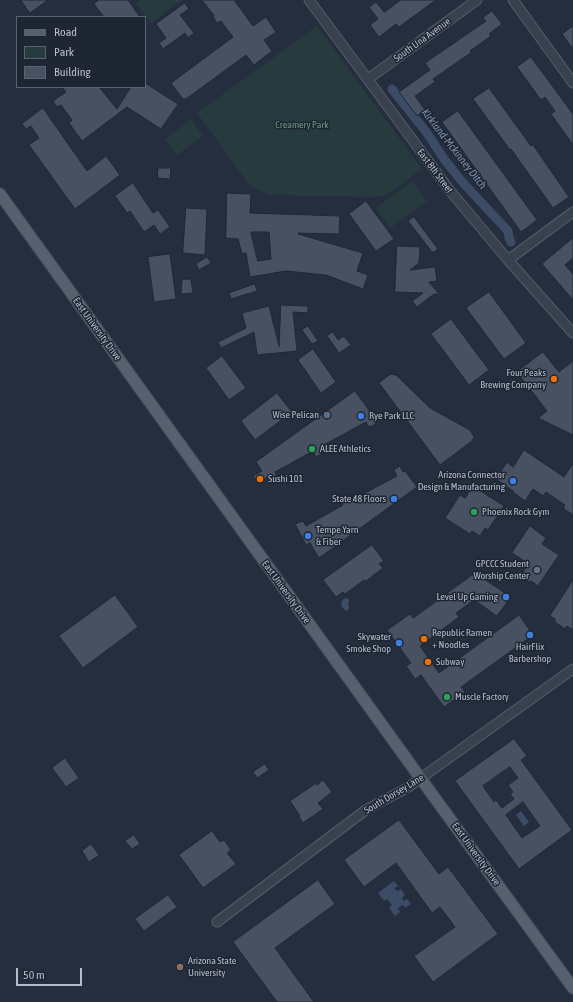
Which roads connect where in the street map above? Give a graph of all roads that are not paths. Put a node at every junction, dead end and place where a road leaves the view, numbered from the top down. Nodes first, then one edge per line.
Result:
1 (309, 0) edge
2 (476, 0) edge
3 (513, 0) edge
4 (368, 79) junction
5 (573, 82) edge
6 (0, 194) edge
7 (573, 212) edge
8 (508, 260) junction
9 (573, 333) edge
10 (573, 669) edge
11 (421, 779) junction
12 (217, 922) dead end
13 (573, 988) edge

1 - 4 street, East 8th Street
2 - 4 street, South Una Avenue
3 - 5 street
4 - 8 street, East 8th Street
6 - 11 main road, East University Drive
7 - 8 street
8 - 9 street, East 8th Street
10 - 11 street, South Dorsey Lane
11 - 12 street, South Dorsey Lane
11 - 13 main road, East University Drive

